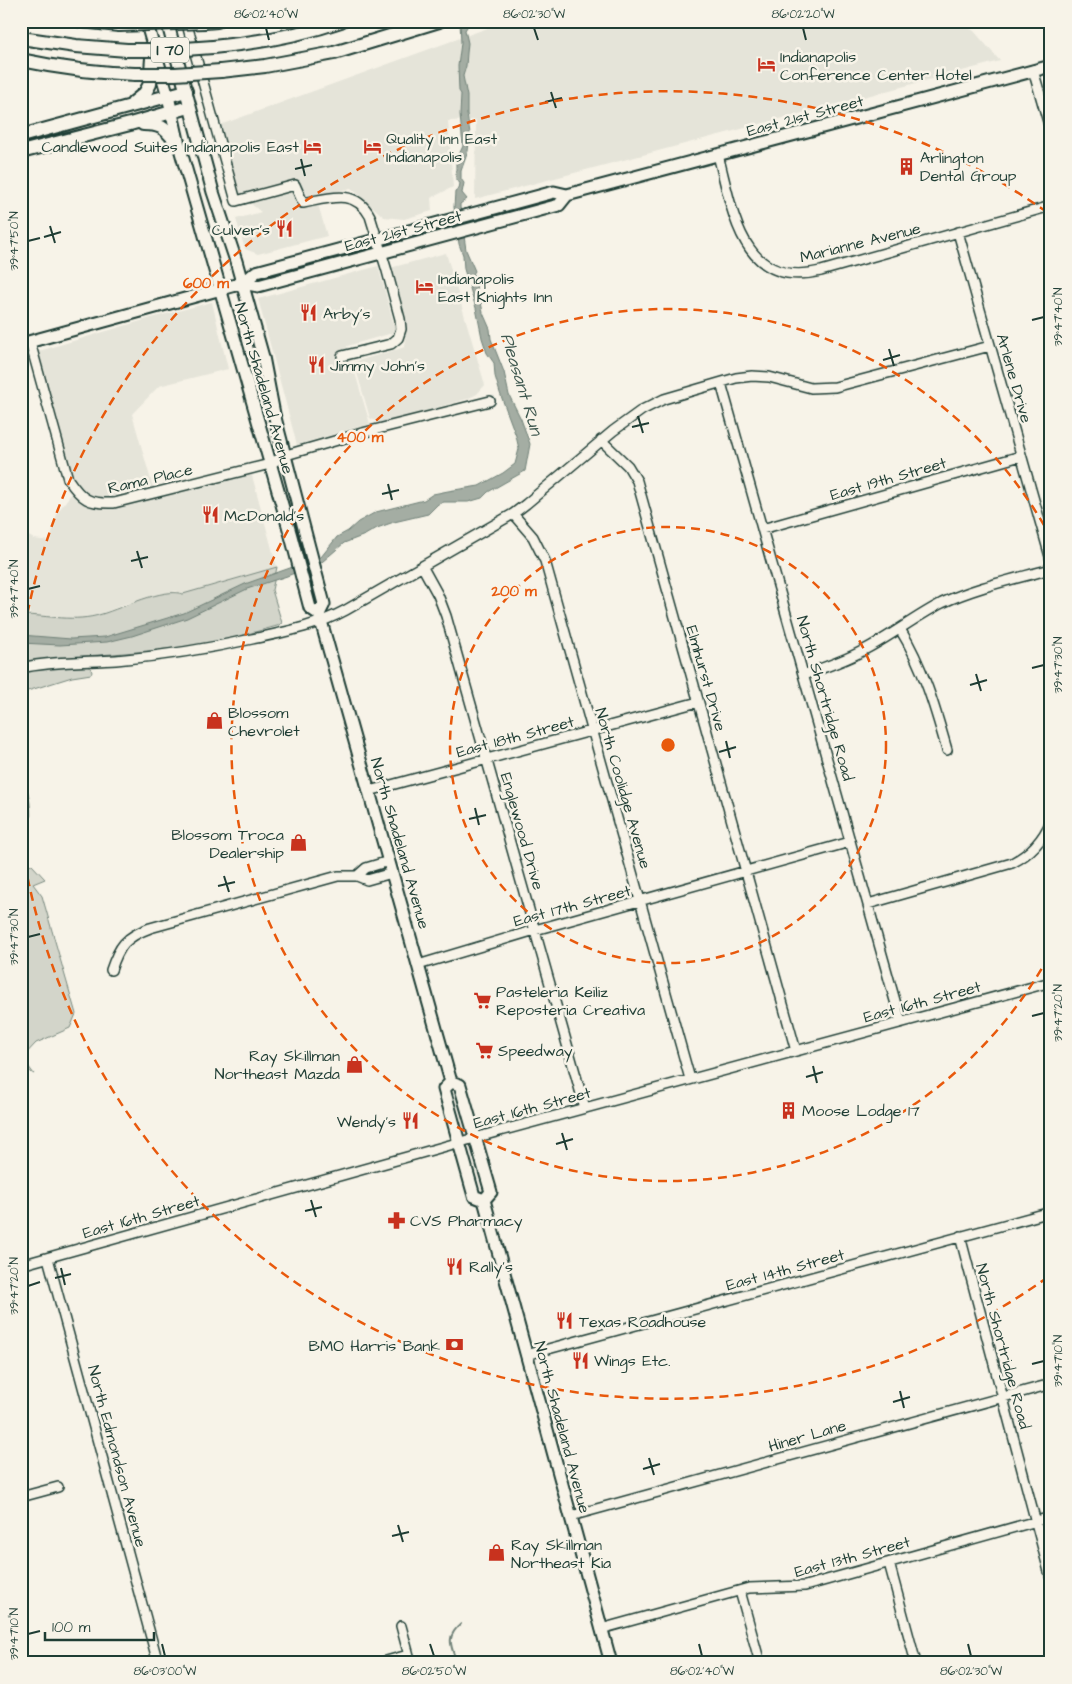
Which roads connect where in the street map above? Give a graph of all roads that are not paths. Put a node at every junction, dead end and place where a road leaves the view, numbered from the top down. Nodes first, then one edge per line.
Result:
1 (81, 21) edge
2 (146, 21) edge
3 (167, 21) edge
4 (186, 21) edge
5 (341, 21) edge
6 (440, 21) edge
7 (211, 22) edge
8 (21, 38) edge
9 (153, 45) junction
10 (21, 60) edge
11 (21, 66) edge
12 (52, 66) junction
13 (1051, 66) edge
14 (1034, 70) junction
15 (186, 91) junction
16 (168, 96) junction
17 (128, 106) junction
18 (189, 107) junction
19 (172, 112) junction
20 (130, 124) junction
21 (1051, 132) edge
22 (21, 136) edge
23 (179, 145) junction
24 (21, 152) edge
25 (718, 155) junction
26 (567, 195) junction
27 (1051, 206) edge
28 (958, 232) junction
29 (380, 246) junction
30 (243, 283) junction
31 (220, 289) junction
32 (26, 343) edge
33 (990, 346) junction
34 (342, 356) dead end
35 (721, 383) junction
36 (490, 401) dead end
37 (601, 440) junction
38 (286, 455) junction
39 (1021, 456) junction
40 (270, 464) junction
41 (513, 514) junction
42 (762, 529) junction
43 (1051, 560) edge
44 (422, 566) junction
45 (1051, 569) edge
46 (320, 618) junction
47 (900, 629) junction
48 (21, 668) edge
49 (804, 674) junction
50 (698, 702) junction
51 (592, 731) junction
52 (946, 750) dead end
53 (487, 759) junction
54 (369, 791) junction
55 (1051, 821) edge
56 (850, 842) junction
57 (389, 861) junction
58 (746, 872) junction
59 (392, 873) junction
60 (357, 876) junction
61 (640, 901) junction
62 (868, 904) junction
63 (535, 930) junction
64 (418, 965) junction
65 (111, 970) dead end
66 (1051, 982) edge
67 (900, 1022) junction
68 (796, 1051) junction
69 (690, 1079) junction
70 (451, 1082) junction
71 (585, 1108) junction
72 (476, 1138) junction
73 (459, 1142) junction
74 (484, 1200) junction
75 (1051, 1212) edge
76 (960, 1236) junction
77 (48, 1258) junction
78 (21, 1265) edge
79 (526, 1355) junction
80 (1051, 1384) edge
81 (1001, 1397) junction
82 (58, 1487) dead end
83 (21, 1497) edge
84 (571, 1516) junction
85 (1051, 1517) edge
86 (1035, 1521) junction
87 (889, 1562) junction
88 (1051, 1579) edge
89 (740, 1590) junction
90 (401, 1626) dead end
91 (602, 1629) junction
92 (410, 1659) edge
93 (158, 1663) edge
94 (379, 1663) edge
95 (611, 1663) edge
96 (760, 1663) edge
97 (916, 1663) edge

1 - 7 highway, I 70, bridge
2 - 9 main road, North Shadeland Avenue
3 - 15 main road, North Shadeland Avenue
4 - 29 street
5 - 8 highway, I 70, bridge
6 - 12 highway, bridge
9 - 16 main road, North Shadeland Avenue
9 - 17 highway
10 - 12 highway
11 - 12 highway
13 - 14 main road, East 21st Street
14 - 21 street
14 - 25 main road, East 21st Street
15 - 16 highway
15 - 18 main road, North Shadeland Avenue
16 - 17 highway
16 - 19 main road, North Shadeland Avenue
17 - 22 highway
18 - 19 highway
18 - 30 main road, North Shadeland Avenue
19 - 20 highway
19 - 23 main road, North Shadeland Avenue
20 - 23 highway
20 - 24 highway
23 - 31 main road, North Shadeland Avenue
25 - 26 main road, East 21st Street
25 - 28 street, Marianne Avenue
26 - 29 main road, East 21st Street
26 - 29 main road, East 21st Street
27 - 28 street, Marianne Avenue
28 - 33 street, Arlene Drive
29 - 30 main road, East 21st Street
29 - 34 street
30 - 31 main road, East 21st Street
30 - 38 main road, North Shadeland Avenue
31 - 32 main road, East 21st Street
31 - 40 main road, North Shadeland Avenue
32 - 40 street, Rama Place
33 - 35 street
33 - 39 street, Arlene Drive
35 - 37 street
35 - 42 street, North Shortridge Road
36 - 38 street, Rama Place
37 - 41 street
37 - 50 street, Elmhurst Drive
38 - 40 street, Rama Place
38 - 46 main road, North Shadeland Avenue
39 - 42 street, East 19th Street
39 - 43 street, Arlene Drive
40 - 46 main road, North Shadeland Avenue
41 - 44 street
41 - 51 street, North Coolidge Avenue
42 - 49 street, North Shortridge Road
44 - 46 street
44 - 53 street, Englewood Drive
45 - 47 street
46 - 48 street
46 - 54 main road, North Shadeland Avenue
47 - 49 street
47 - 52 street
49 - 56 street, North Shortridge Road
50 - 51 street, East 18th Street
50 - 58 street, Elmhurst Drive
51 - 53 street, East 18th Street
51 - 61 street, North Coolidge Avenue
53 - 54 street, East 18th Street
53 - 63 street, Englewood Drive
54 - 57 main road, North Shadeland Avenue
55 - 62 street
56 - 58 street, East 17th Street
56 - 62 street, North Shortridge Road
57 - 59 main road, North Shadeland Avenue
57 - 60 street
58 - 61 street, East 17th Street
58 - 68 street, Elmhurst Drive
59 - 60 street
59 - 64 main road, North Shadeland Avenue
60 - 65 street
61 - 63 street, East 17th Street
61 - 69 street, North Coolidge Avenue
62 - 67 street, North Shortridge Road
63 - 64 street, East 17th Street
63 - 71 street, Englewood Drive
64 - 70 main road, North Shadeland Avenue
66 - 67 street, East 16th Street
67 - 68 street, East 16th Street
68 - 69 street, East 16th Street
69 - 71 street, East 16th Street
70 - 72 main road, North Shadeland Avenue
70 - 73 main road, North Shadeland Avenue
71 - 72 street, East 16th Street
72 - 73 street, East 16th Street
72 - 74 main road, North Shadeland Avenue
73 - 74 main road, North Shadeland Avenue
73 - 77 street, East 16th Street
74 - 79 main road, North Shadeland Avenue
75 - 76 street, East 14th Street
76 - 79 street, East 14th Street
76 - 81 street, North Shortridge Road
77 - 78 street, East 16th Street
77 - 93 street, North Edmondson Avenue
79 - 84 main road, North Shadeland Avenue
80 - 81 street, Hiner Lane
81 - 84 street, Hiner Lane
81 - 86 street, North Shortridge Road
82 - 83 street
84 - 91 main road, North Shadeland Avenue
85 - 86 street, East 13th Street
86 - 87 street, East 13th Street
86 - 88 street, North Shortridge Road
87 - 89 street, East 13th Street
87 - 97 street
89 - 91 street, East 13th Street
89 - 96 street
90 - 92 street
91 - 95 main road, North Shadeland Avenue
92 - 94 street

